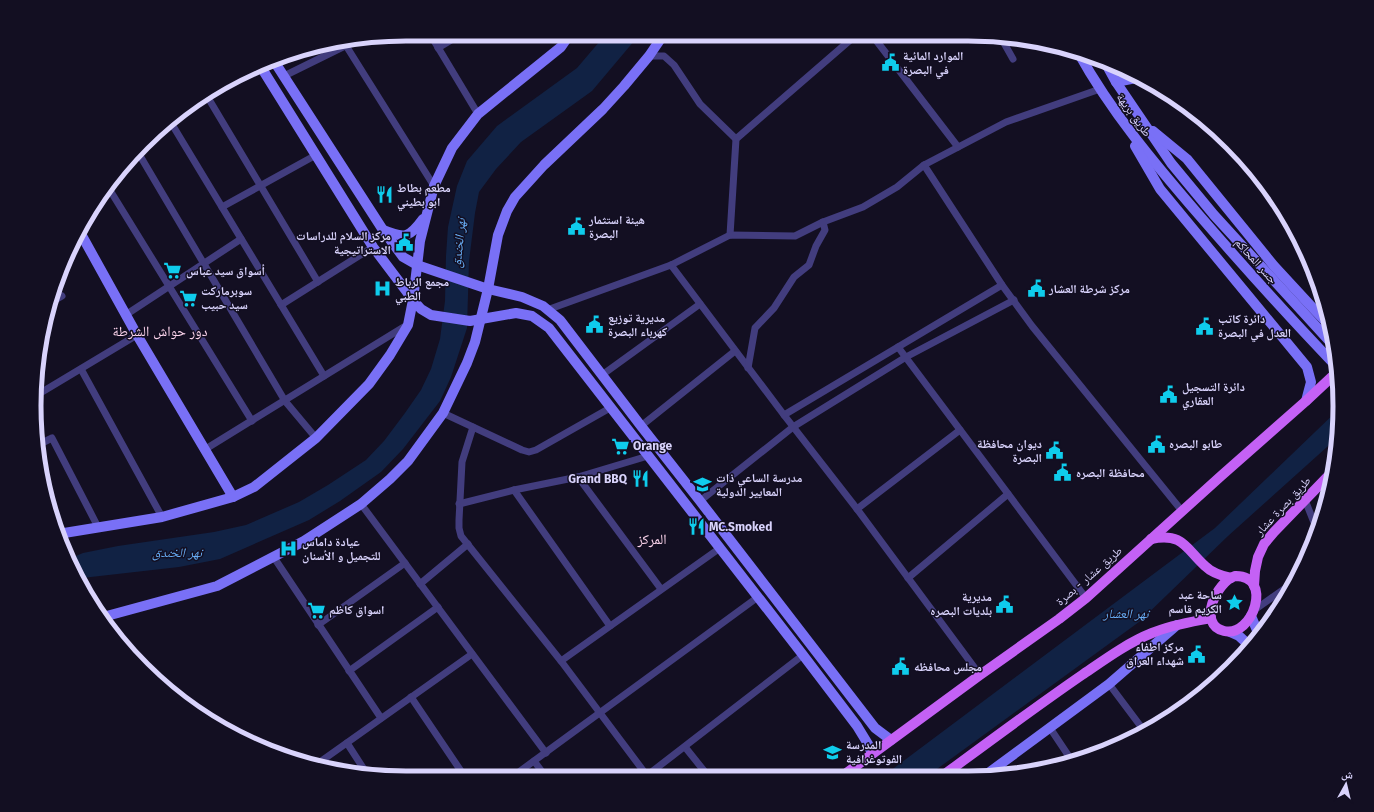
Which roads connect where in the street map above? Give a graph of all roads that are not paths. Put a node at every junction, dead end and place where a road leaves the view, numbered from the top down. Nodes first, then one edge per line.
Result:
1 (434, 41) edge
2 (450, 41) edge
3 (565, 41) edge
4 (660, 41) edge
5 (849, 41) edge
6 (877, 41) edge
7 (1004, 43) edge
8 (348, 46) edge
9 (341, 47) edge
10 (438, 48) junction
11 (650, 56) junction
12 (1013, 58) dead end
13 (1082, 59) edge
14 (277, 65) edge
15 (263, 70) edge
16 (1109, 70) edge
17 (284, 76) junction
18 (1130, 79) edge
19 (1116, 82) junction
20 (1100, 89) junction
21 (209, 99) edge
22 (478, 114) junction
23 (1144, 124) junction
24 (173, 125) edge
25 (1132, 135) junction
26 (736, 139) junction
27 (958, 147) junction
28 (316, 155) junction
29 (140, 156) edge
30 (1170, 163) joint
31 (924, 165) junction
32 (1160, 170) joint
33 (261, 186) junction
34 (434, 186) junction
35 (110, 192) edge
36 (222, 207) junction
37 (426, 215) junction
38 (823, 222) junction
39 (383, 230) junction
40 (730, 235) junction
41 (83, 237) edge
42 (242, 239) junction
43 (373, 247) junction
44 (204, 264) junction
45 (417, 265) junction
46 (671, 265) junction
47 (318, 282) junction
48 (1002, 285) junction
49 (169, 287) junction
50 (488, 289) junction
51 (62, 296) dead end
52 (57, 299) edge
53 (413, 300) junction
54 (1014, 300) junction
55 (700, 304) junction
56 (281, 305) junction
57 (547, 310) junction
58 (127, 314) junction
59 (1322, 318) edge
60 (481, 320) junction
61 (408, 325) junction
62 (137, 335) junction
63 (1326, 338) edge
64 (898, 347) junction
65 (735, 351) junction
66 (906, 357) junction
67 (1330, 360) edge
68 (748, 368) junction
69 (81, 369) junction
70 (602, 375) junction
71 (324, 376) junction
72 (1332, 377) edge
73 (42, 391) edge
74 (617, 395) junction
75 (285, 401) junction
76 (1306, 401) junction
77 (608, 405) junction
78 (443, 413) junction
79 (784, 415) junction
80 (252, 421) junction
81 (641, 426) junction
82 (793, 426) junction
83 (473, 427) junction
84 (960, 430) junction
85 (316, 438) junction
86 (43, 442) edge
87 (204, 450) junction
88 (648, 456) junction
89 (578, 477) junction
90 (1326, 479) edge
91 (514, 490) junction
92 (1008, 494) junction
93 (233, 498) junction
94 (1306, 500) junction
95 (700, 501) junction
96 (360, 504) junction
97 (459, 504) junction
98 (857, 508) junction
99 (689, 509) junction
100 (1182, 511) junction
101 (162, 517) junction
102 (1314, 522) edge
103 (98, 527) junction
104 (64, 533) edge
105 (1151, 539) junction
106 (468, 544) junction
107 (720, 548) junction
108 (273, 556) junction
109 (405, 563) junction
110 (908, 578) junction
111 (1231, 578) junction
112 (420, 584) junction
113 (1254, 586) junction
114 (661, 590) junction
115 (1282, 591) edge
116 (758, 597) junction
117 (1086, 598) junction
118 (438, 607) junction
119 (1252, 613) junction
120 (108, 616) edge
121 (1211, 618) junction
122 (318, 625) junction
123 (1177, 625) junction
124 (610, 626) junction
125 (1257, 629) edge
126 (1230, 632) junction
127 (1246, 642) edge
128 (472, 654) junction
129 (803, 655) junction
130 (561, 661) junction
131 (349, 670) junction
132 (980, 675) junction
133 (1110, 684) junction
134 (411, 697) junction
135 (600, 713) junction
136 (381, 718) junction
137 (1141, 727) edge
138 (1050, 728) junction
139 (891, 740) junction
140 (347, 743) junction
141 (685, 747) junction
142 (546, 753) junction
143 (872, 754) junction
144 (1069, 757) edge
145 (321, 761) edge
146 (534, 761) junction
147 (363, 768) edge
148 (993, 770) edge
149 (461, 771) edge
150 (520, 771) edge
151 (542, 771) edge
152 (643, 771) edge
153 (655, 771) edge
154 (704, 771) edge
155 (849, 771) edge
156 (949, 771) edge

1 - 10 street
2 - 10 street
3 - 22 main road
4 - 11 main road
5 - 26 street
6 - 27 street
7 - 12 street
8 - 34 street
9 - 17 street
10 - 22 street
11 - 26 street
11 - 50 main road
13 - 20 main road, طريق بريهة
14 - 17 main road
15 - 28 main road
16 - 19 main road, طريق بريهة
17 - 39 main road
18 - 19 main road
19 - 23 main road, طريق بريهة
20 - 25 main road, طريق بريهة
20 - 27 street
21 - 33 street
22 - 34 main road
23 - 30 main road, طريق بريهة
23 - 59 main road
24 - 36 street
25 - 32 main road, طريق بريهة
25 - 76 main road
26 - 40 street
27 - 31 street
28 - 33 street
28 - 43 main road
29 - 44 street
30 - 63 main road, جسر المحاكم
31 - 38 street
31 - 48 street
32 - 67 main road, جسر المحاكم
33 - 36 street
33 - 47 street
34 - 37 main road
35 - 49 street
36 - 42 street
37 - 39 main road
37 - 45 main road
38 - 40 street
38 - 68 street
39 - 45 main road
40 - 46 street
41 - 58 main road
42 - 44 street
42 - 56 street
43 - 47 street
43 - 53 main road
44 - 49 street
44 - 75 street
45 - 50 main road
45 - 53 main road
46 - 55 street
46 - 57 street
47 - 56 street
48 - 54 street
48 - 64 street
49 - 58 street
49 - 80 street
50 - 57 main road
50 - 60 main road
51 - 52 street
53 - 60 main road
53 - 61 main road
54 - 66 street
54 - 100 street
55 - 65 street
55 - 70 street
56 - 71 street
57 - 70 main road
58 - 62 main road
60 - 77 main road
60 - 78 main road
61 - 71 street
61 - 85 main road
62 - 69 street
62 - 87 main road
64 - 66 street
64 - 79 street
65 - 68 street
65 - 81 street
66 - 82 street
66 - 84 street
68 - 79 street
69 - 73 street
69 - 101 street
70 - 74 main road
71 - 75 street
72 - 76 main road, طريق عشار - بصرة
74 - 77 main road
74 - 81 main road
75 - 80 street
75 - 85 street
76 - 100 main road, طريق عشار - بصرة
77 - 83 street
77 - 88 main road
78 - 83 street
78 - 96 main road
79 - 82 street
80 - 87 street
81 - 95 main road
82 - 95 street
82 - 98 street
83 - 97 street
84 - 92 street
84 - 98 street
85 - 93 main road
86 - 103 street
87 - 93 main road
88 - 89 street
88 - 99 main road
89 - 91 street
89 - 114 street
90 - 94 main road, طريق بصرة عشار
91 - 97 street
91 - 124 street
92 - 110 street
92 - 117 street
93 - 101 main road
94 - 102 street
94 - 113 main road, طريق بصرة عشار
95 - 99 main road
95 - 139 main road
96 - 108 main road
96 - 109 street
97 - 106 street
98 - 110 street
99 - 107 main road
100 - 105 main road, طريق عشار - بصرة
101 - 103 main road
103 - 104 main road
105 - 111 main road
105 - 117 main road, طريق عشار - بصرة
106 - 112 street
106 - 130 street
107 - 114 street
107 - 116 main road
108 - 120 main road
108 - 122 street
109 - 112 street
109 - 122 street
110 - 132 street
111 - 113 main road
111 - 121 main road
112 - 118 street
113 - 119 main road
114 - 124 street
115 - 119 street
116 - 129 main road
116 - 135 street
117 - 132 main road, طريق عشار - بصرة
118 - 128 street
118 - 131 street
119 - 125 main road
119 - 126 main road
121 - 123 main road
121 - 126 main road
122 - 131 street
123 - 133 main road
123 - 156 main road
124 - 130 street
126 - 127 main road
128 - 134 street
128 - 142 street
129 - 141 street
129 - 143 main road
130 - 135 street
131 - 136 street
132 - 139 main road, طريق عشار - بصرة
133 - 137 street
133 - 138 main road
134 - 136 street
134 - 149 street
135 - 142 street
135 - 152 street
136 - 140 street
138 - 144 street
138 - 148 main road
139 - 143 main road, طريق عشار - بصرة
140 - 145 street
140 - 147 street
141 - 153 street
141 - 154 street
142 - 146 street
143 - 155 main road, طريق عشار - بصرة
146 - 150 street
146 - 151 street

